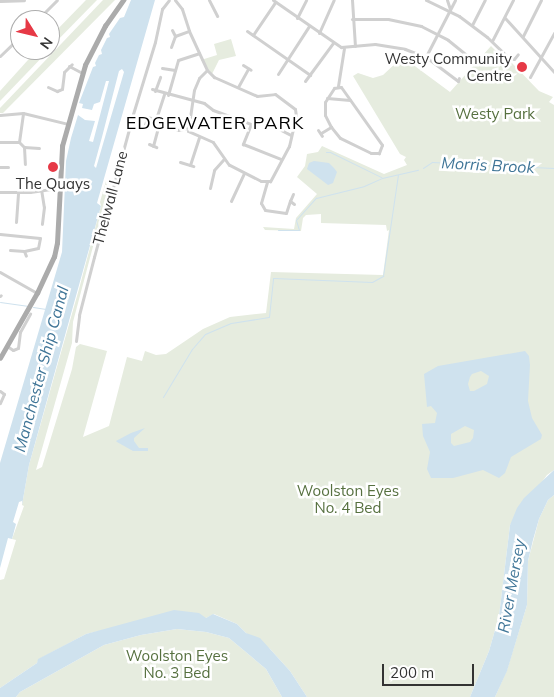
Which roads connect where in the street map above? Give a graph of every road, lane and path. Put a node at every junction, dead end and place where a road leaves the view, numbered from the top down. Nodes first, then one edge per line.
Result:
1 (24, 0) edge
2 (57, 0) edge
3 (123, 0) edge
4 (169, 0) edge
5 (175, 0) edge
6 (209, 0) edge
7 (306, 0) edge
8 (334, 0) edge
9 (352, 0) edge
10 (426, 0) edge
11 (446, 0) edge
12 (455, 0) edge
13 (485, 0) edge
14 (513, 0) edge
15 (541, 0) edge
16 (0, 1) edge
17 (274, 1) edge
18 (47, 10) edge
19 (450, 10) junction
20 (217, 16) dead end
21 (297, 18) junction
22 (505, 18) junction
23 (352, 19) junction
24 (472, 25) junction
25 (309, 26) junction
26 (172, 30) dead end
27 (189, 31) junction
28 (247, 31) dead end
29 (318, 33) junction
30 (438, 34) junction
31 (554, 35) edge
32 (175, 36) junction
33 (253, 36) junction
34 (523, 36) junction
35 (492, 41) junction
36 (333, 43) junction
37 (10, 46) edge
38 (354, 46) junction
39 (171, 47) dead end
40 (344, 48) junction
41 (198, 53) junction
42 (518, 54) dead end
43 (0, 56) edge
44 (426, 57) junction
45 (541, 58) junction
46 (288, 59) junction
47 (473, 60) dead end
48 (243, 65) dead end
49 (421, 66) dead end
50 (162, 68) dead end
51 (175, 70) junction
52 (207, 70) junction
53 (82, 72) junction
54 (554, 72) edge
55 (278, 74) dead end
56 (310, 75) junction
57 (160, 77) dead end
58 (460, 78) dead end
59 (530, 78) dead end
60 (305, 82) dead end
61 (338, 86) junction
62 (48, 87) dead end
63 (238, 87) junction
64 (166, 94) junction
65 (327, 98) junction
66 (194, 100) junction
67 (350, 100) junction
68 (23, 113) junction
69 (0, 115) edge
70 (142, 116) dead end
71 (147, 118) junction
72 (156, 119) junction
73 (159, 123) junction
74 (68, 124) junction
75 (139, 127) dead end
76 (274, 127) dead end
77 (331, 127) junction
78 (188, 128) junction
79 (320, 133) dead end
80 (291, 134) junction
81 (199, 137) junction
82 (0, 142) edge
83 (19, 142) junction
84 (153, 146) dead end
85 (24, 147) junction
86 (39, 148) dead end
87 (224, 159) junction
88 (281, 159) junction
89 (180, 162) dead end
90 (25, 164) dead end
91 (0, 167) edge
92 (8, 167) dead end
93 (244, 173) junction
94 (267, 182) junction
95 (58, 188) junction
96 (210, 188) dead end
97 (41, 189) junction
98 (0, 192) edge
99 (18, 192) junction
100 (293, 194) dead end
101 (231, 201) dead end
102 (290, 201) junction
103 (294, 204) dead end
104 (16, 222) dead end
105 (42, 224) dead end
106 (0, 234) edge
107 (10, 250) dead end
108 (24, 251) junction
109 (26, 256) dead end
110 (0, 272) edge
111 (37, 293) junction
112 (30, 317) dead end
113 (76, 341) dead end
114 (7, 346) junction
115 (0, 358) edge
116 (0, 391) edge
117 (0, 403) edge

1 - 16 street
2 - 18 street
3 - 53 main road
4 - 113 street, Thelwall Lane
5 - 27 street
6 - 20 street
7 - 21 street
8 - 29 street
9 - 23 street
10 - 19 street
11 - 19 street
12 - 19 street
13 - 24 street
14 - 22 street
15 - 34 street
17 - 21 street
17 - 33 street
19 - 24 street
19 - 30 street
21 - 25 street
22 - 34 street
22 - 35 street
23 - 30 street
23 - 38 street
24 - 35 street
25 - 29 street
25 - 46 street
26 - 32 street
27 - 32 street
27 - 41 street
28 - 33 street
29 - 36 street
30 - 44 street
30 - 47 street
31 - 45 street
32 - 39 street
33 - 46 street
34 - 45 street
35 - 42 street
36 - 40 street
36 - 56 street
37 - 43 street
38 - 40 street
38 - 44 street
40 - 61 street
41 - 51 street
41 - 52 street
44 - 49 street
44 - 58 street
45 - 54 street
45 - 59 street
46 - 55 street
46 - 56 street
48 - 63 street
50 - 51 street
51 - 64 street
52 - 63 street
52 - 66 street
53 - 62 street
53 - 74 main road
56 - 60 street
57 - 64 street
61 - 65 street
61 - 67 street
63 - 80 street
64 - 66 street
64 - 72 street
65 - 67 street
65 - 77 street
66 - 78 street
66 - 88 street
67 - 77 street
68 - 69 street
68 - 74 street
68 - 83 street
70 - 71 street
71 - 72 street
71 - 75 street
72 - 73 street
73 - 78 street
73 - 84 street
74 - 95 main road
76 - 80 street
77 - 79 street
78 - 81 street
80 - 88 street
81 - 87 street
81 - 89 street
82 - 83 street
83 - 85 street
85 - 86 street
85 - 90 street
87 - 93 street
87 - 96 street
88 - 94 street
91 - 92 street
93 - 94 street
93 - 101 street
94 - 102 street
95 - 97 street
95 - 111 main road
97 - 99 street
97 - 105 street
98 - 99 street
99 - 104 street
100 - 102 street
102 - 103 street
106 - 108 street
107 - 108 street
108 - 109 street
110 - 111 street
111 - 114 main road
112 - 114 street
114 - 115 main road
116 - 117 street

